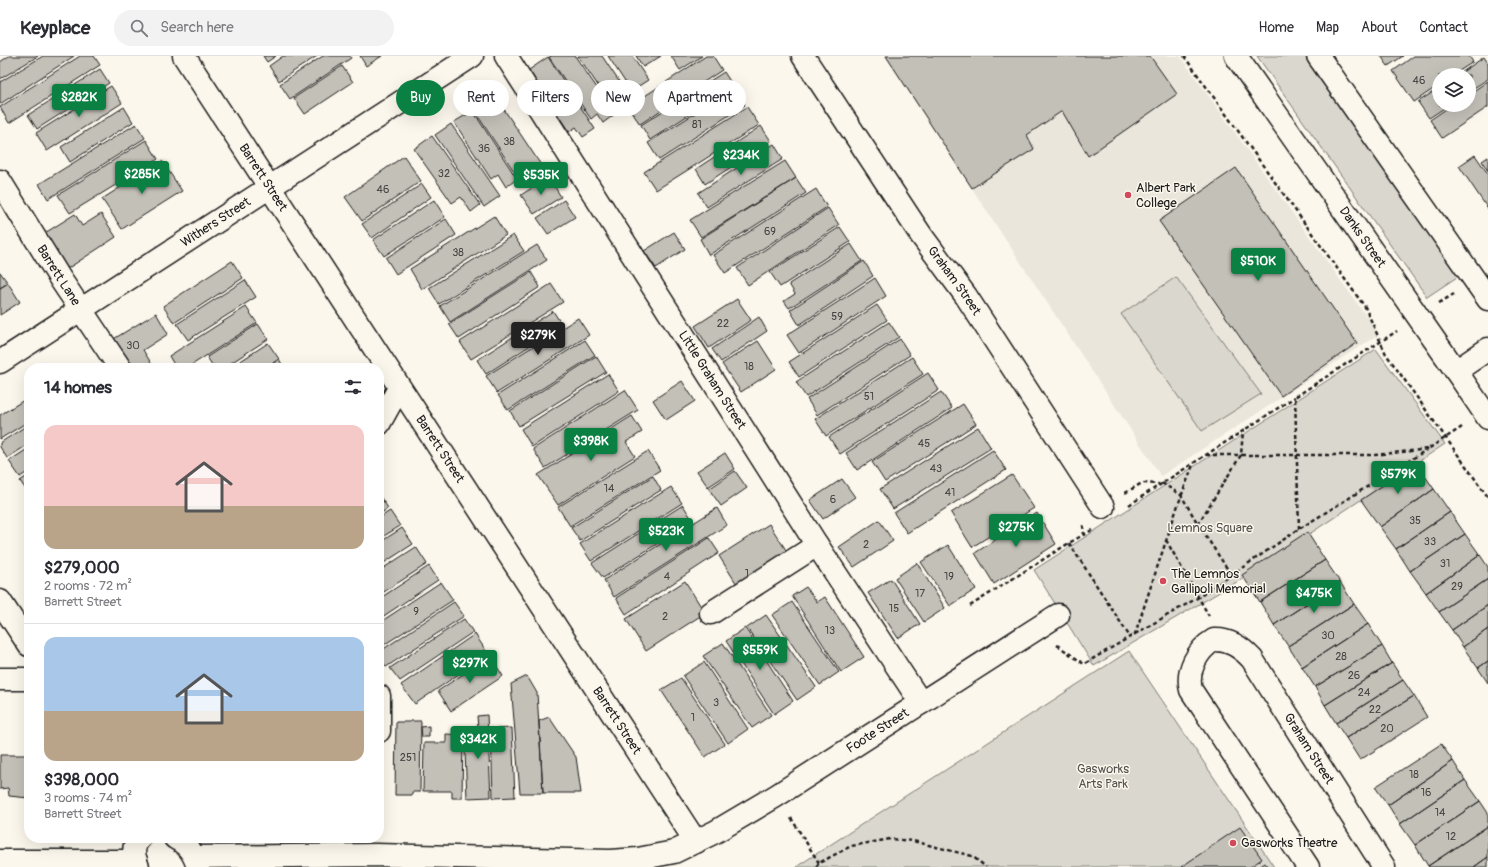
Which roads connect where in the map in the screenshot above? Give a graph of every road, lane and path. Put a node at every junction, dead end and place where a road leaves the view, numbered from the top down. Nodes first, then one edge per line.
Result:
1 (184, 56) edge
2 (472, 56) edge
3 (506, 56) edge
4 (803, 56) edge
5 (1184, 56) edge
6 (1236, 56) edge
7 (1318, 56) edge
8 (0, 181) edge
9 (270, 187) junction
10 (1474, 280) junction
11 (1488, 299) edge
12 (82, 310) junction
13 (1419, 317) junction
14 (1380, 342) junction
15 (1488, 349) edge
16 (0, 362) edge
17 (117, 363) edge
18 (383, 363) edge
19 (384, 365) edge
20 (1456, 371) junction
21 (399, 388) junction
22 (1295, 397) junction
23 (384, 415) edge
24 (1486, 416) edge
25 (1243, 431) junction
26 (1446, 437) junction
27 (1428, 449) junction
28 (1205, 455) junction
29 (1241, 455) junction
30 (1296, 456) junction
31 (1194, 462) junction
32 (1161, 483) junction
33 (1181, 495) junction
34 (1488, 497) edge
35 (1103, 506) joint
36 (1128, 506) dead end
37 (1198, 524) junction
38 (1097, 527) dead end
39 (1299, 530) junction
40 (1166, 540) junction
41 (1069, 543) junction
42 (817, 545) junction
43 (1232, 576) junction
44 (1198, 597) junction
45 (0, 601) edge
46 (970, 606) dead end
47 (711, 612) dead end
48 (1058, 615) dead end
49 (1035, 630) junction
50 (1135, 634) junction
51 (24, 637) edge
52 (1130, 637) junction
53 (1224, 640) junction
54 (0, 679) edge
55 (24, 679) edge
56 (921, 703) junction
57 (776, 796) junction
58 (696, 842) junction
59 (136, 843) edge
60 (184, 843) edge
61 (376, 846) edge
62 (0, 861) edge
63 (197, 862) edge
64 (819, 863) junction
65 (137, 864) edge
66 (816, 867) edge
67 (986, 867) edge
68 (1308, 867) edge
69 (1384, 867) edge

1 - 9 street, Barrett Street
2 - 9 street, Withers Street
3 - 42 street, Little Graham Street
4 - 35 street, Graham Street
5 - 14 path
6 - 13 street, Danks Street
7 - 10 street
8 - 12 street, Barrett Lane
9 - 12 street, Withers Street
9 - 18 street, Barrett Street
10 - 11 street
10 - 13 path
12 - 16 street, Withers Street
12 - 17 street, Barrett Lane
13 - 14 path
13 - 20 street, Danks Street
14 - 22 path
14 - 26 path
15 - 20 street
19 - 21 street, Barrett Street
20 - 24 street, Danks Street
21 - 23 street
21 - 58 street, Barrett Street
22 - 25 path
22 - 30 path
24 - 26 path
25 - 28 path
25 - 29 path
26 - 27 path
26 - 34 path
27 - 30 path
27 - 39 path
28 - 29 path
28 - 31 path
29 - 30 path
29 - 37 path
30 - 39 path
31 - 32 path
31 - 33 path
32 - 33 path
32 - 35 path
32 - 36 path
33 - 37 path
33 - 40 path
37 - 43 path
38 - 41 path
39 - 43 path
40 - 44 path
40 - 50 path
41 - 46 path
41 - 52 path
42 - 47 street
42 - 56 street, Little Graham Street
43 - 44 path
44 - 50 path
44 - 53 path
45 - 51 street
48 - 49 street, Foote Street
49 - 52 path
49 - 56 street, Foote Street
50 - 52 path
53 - 68 street
53 - 69 street, Graham Street
54 - 55 street
56 - 57 street, Foote Street
57 - 58 street, Foote Street
57 - 64 path
58 - 61 street, Foote Street
59 - 65 street
60 - 63 street
61 - 63 street, Foote Street
62 - 65 street
64 - 66 path
64 - 67 path

